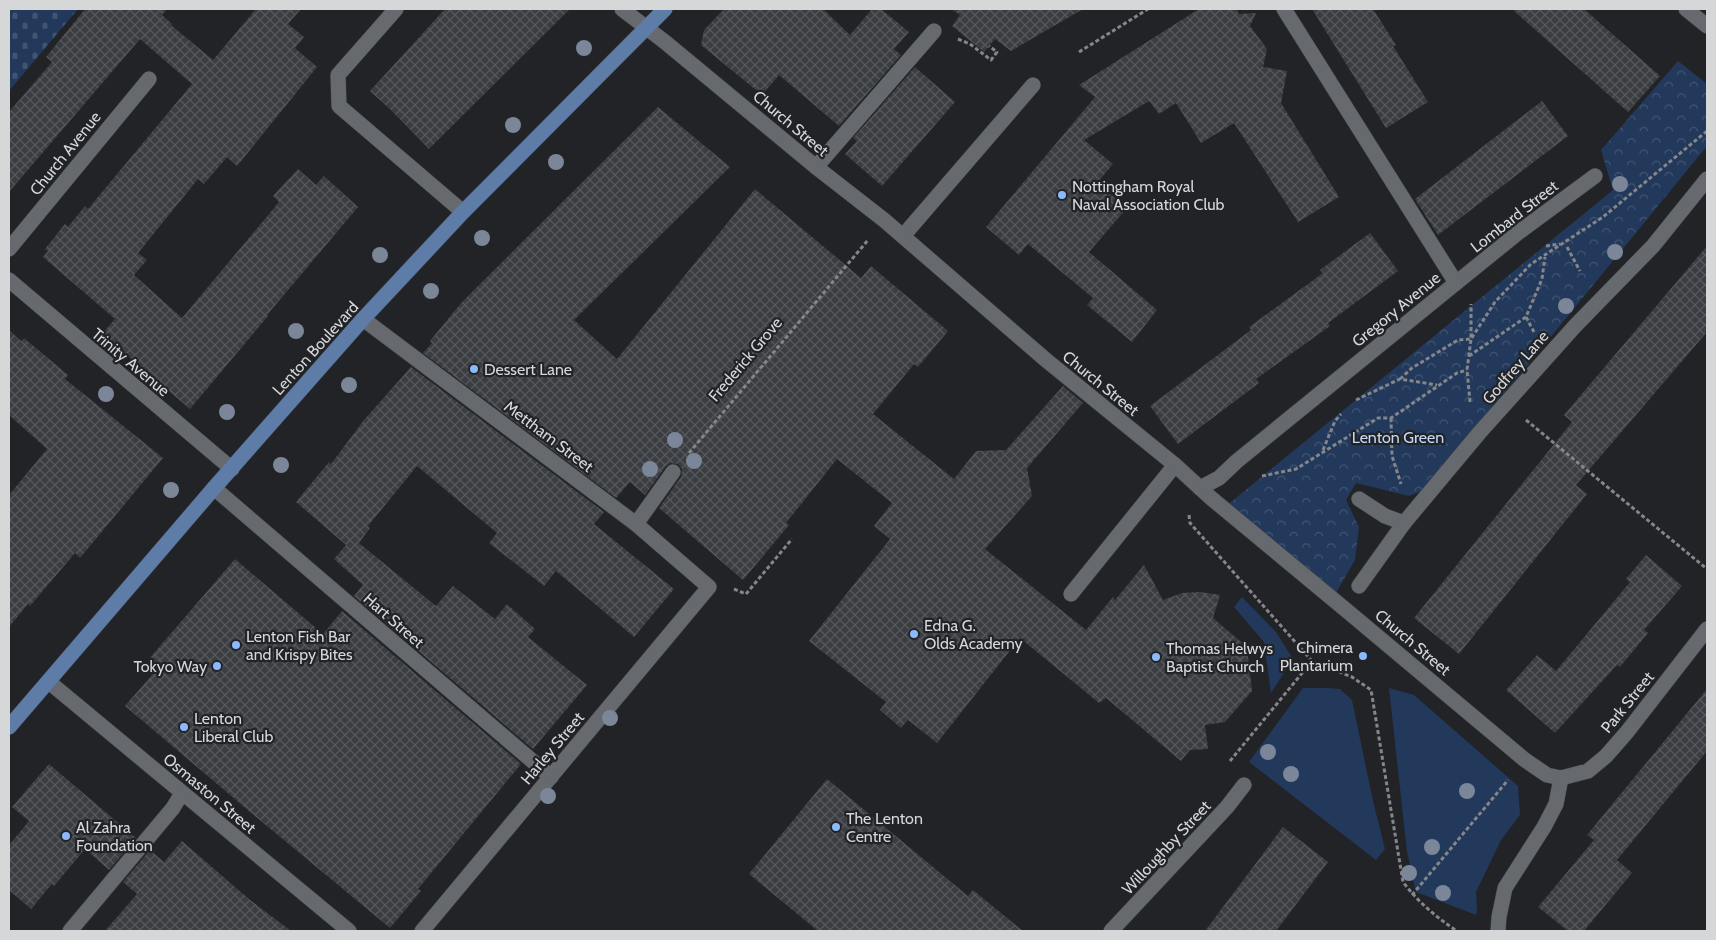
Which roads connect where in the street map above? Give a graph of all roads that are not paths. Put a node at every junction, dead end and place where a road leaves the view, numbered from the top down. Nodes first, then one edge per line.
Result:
1 (396, 9) edge
2 (622, 9) edge
3 (665, 9) edge
4 (1284, 9) edge
5 (1686, 9) edge
6 (1707, 26) edge
7 (647, 28) junction
8 (934, 31) dead end
9 (149, 79) dead end
10 (1033, 85) dead end
11 (816, 167) junction
12 (1595, 176) dead end
13 (1707, 179) edge
14 (463, 212) junction
15 (903, 236) junction
16 (9, 249) edge
17 (9, 280) edge
18 (1456, 284) junction
19 (363, 319) junction
20 (1175, 465) junction
21 (232, 469) junction
22 (673, 472) road end
23 (214, 488) junction
24 (1200, 488) junction
25 (1359, 500) dead end
26 (1404, 523) junction
27 (636, 524) junction
28 (1359, 586) dead end
29 (709, 587) joint
30 (1071, 594) dead end
31 (1707, 629) edge
32 (49, 682) junction
33 (9, 728) edge
34 (551, 777) junction
35 (1561, 778) junction
36 (1244, 785) dead end
37 (182, 793) junction
38 (70, 931) edge
39 (349, 931) edge
40 (422, 931) edge
41 (1112, 931) edge
42 (1498, 931) edge

1 - 14 street
2 - 7 street, Church Street
3 - 7 main road, Lenton Boulevard
4 - 18 street, Gregory Avenue
5 - 6 street
7 - 11 street, Church Street
7 - 14 main road, Lenton Boulevard
8 - 11 street
9 - 16 street, Church Avenue
10 - 15 street
11 - 15 street, Church Street
12 - 18 street, Lombard Street
13 - 26 street, Godfrey Lane
14 - 19 main road, Lenton Boulevard
15 - 20 street, Church Street
17 - 21 street, Trinity Avenue
18 - 24 street, Gregory Avenue
19 - 21 main road, Lenton Boulevard
19 - 27 street, Mettham Street
20 - 24 street, Church Street
20 - 30 street
21 - 23 main road, Lenton Boulevard
22 - 27 street
23 - 32 main road, Lenton Boulevard
23 - 34 street, Hart Street
24 - 35 street, Church Street
25 - 26 street
26 - 28 street, Godfrey Lane
27 - 29 street, Mettham Street
29 - 34 street, Harley Street
31 - 35 street, Park Street
32 - 33 main road, Lenton Boulevard
32 - 37 street, Osmaston Street
34 - 40 street, Harley Street
35 - 42 street
36 - 41 street, Willoughby Street
37 - 38 street
37 - 39 street, Osmaston Street

